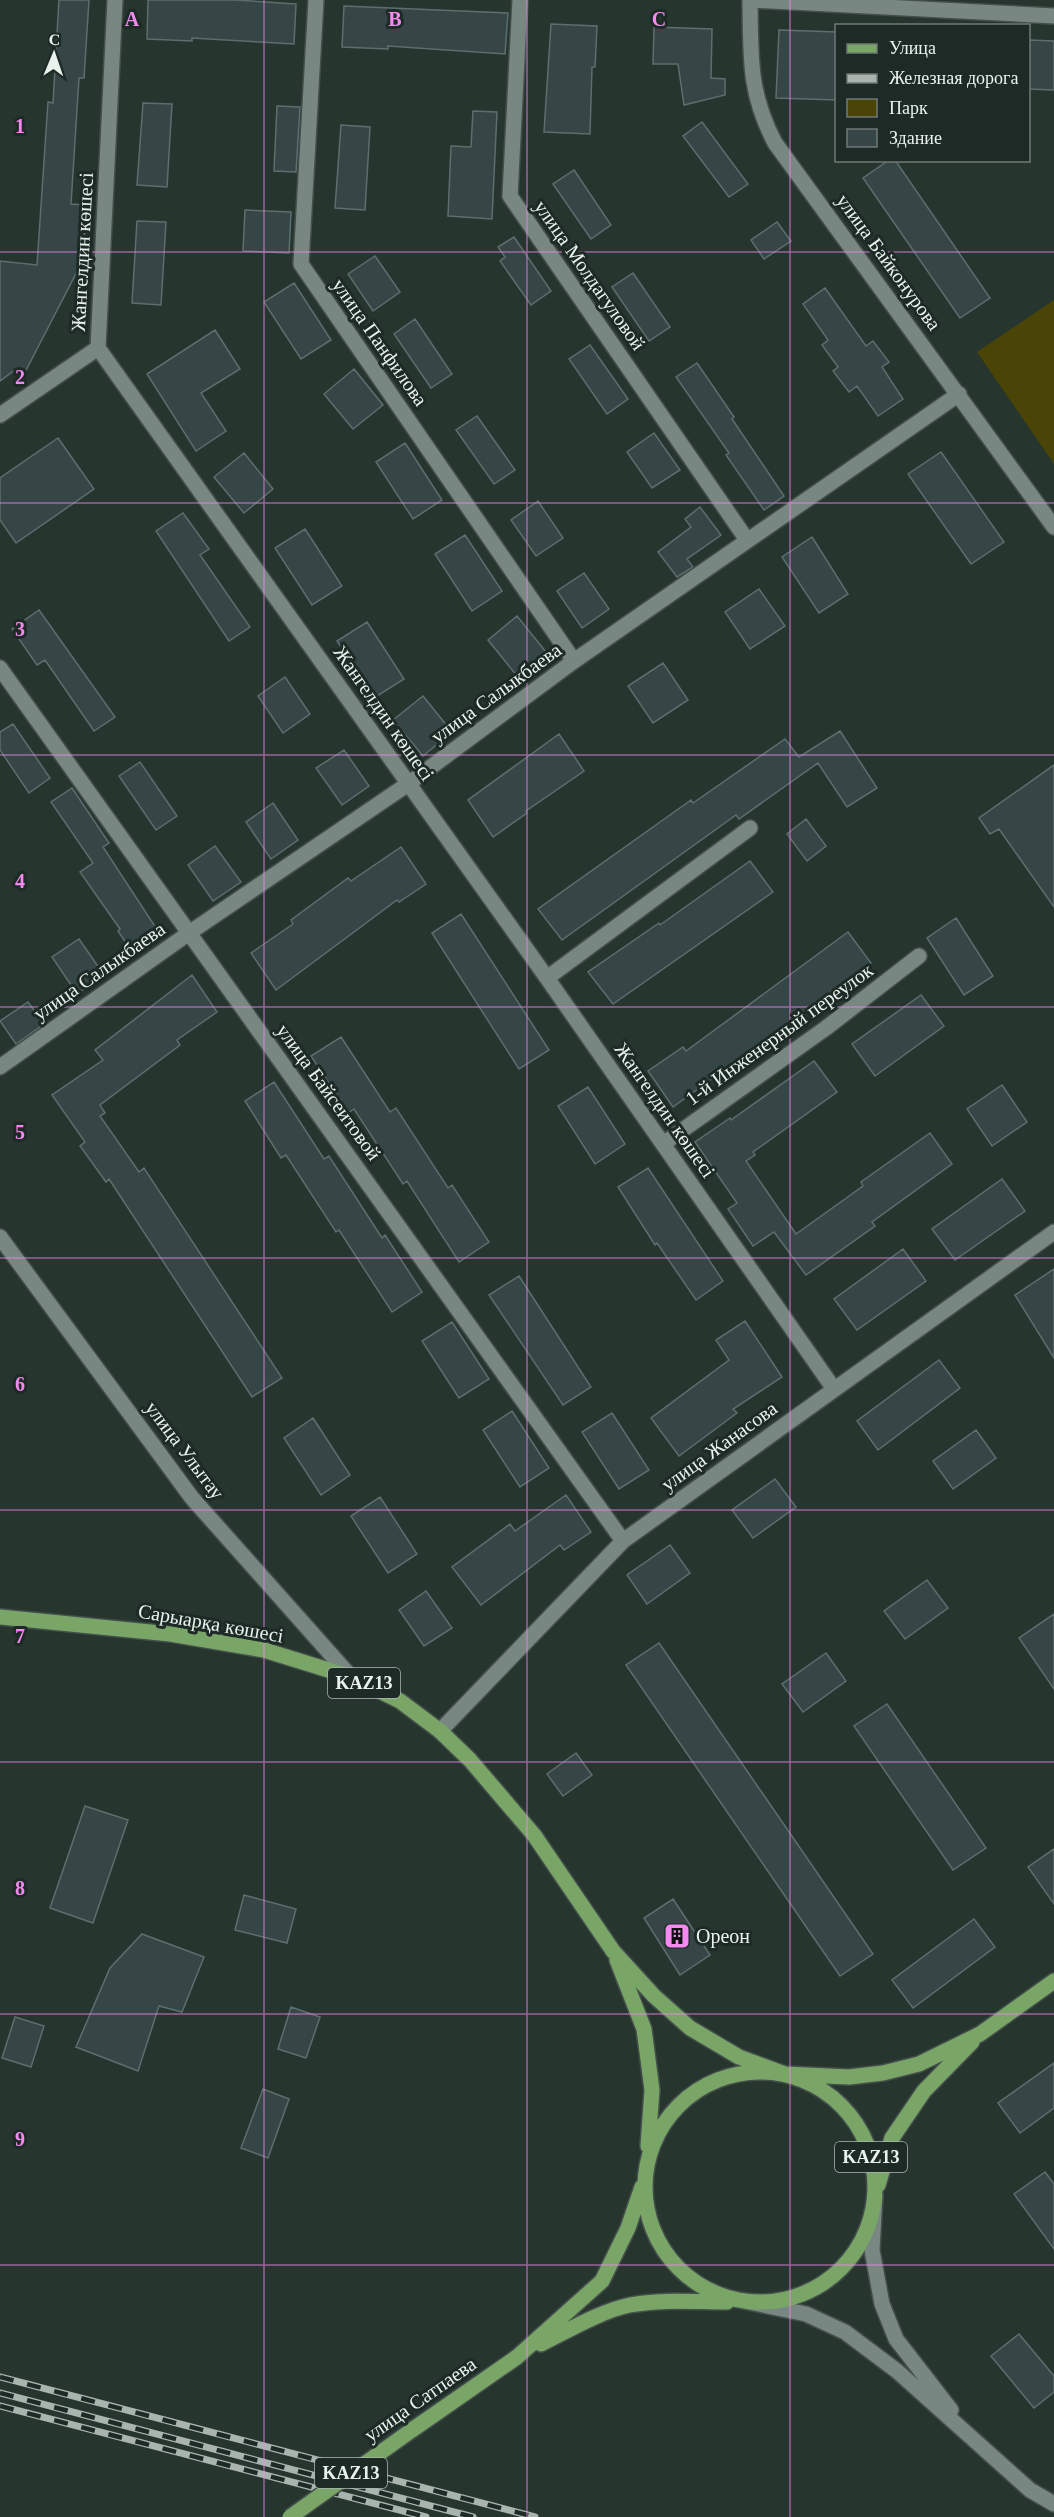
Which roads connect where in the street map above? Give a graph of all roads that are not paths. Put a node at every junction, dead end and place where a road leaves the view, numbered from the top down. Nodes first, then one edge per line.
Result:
1 (115, 0) edge
2 (316, 0) edge
3 (520, 0) edge
4 (751, 0) edge
5 (1054, 16) edge
6 (98, 348) junction
7 (959, 394) junction
8 (0, 415) edge
9 (1054, 527) edge
10 (747, 540) junction
11 (574, 661) junction
12 (0, 668) edge
13 (408, 784) junction
14 (750, 828) dead end
15 (189, 933) junction
16 (919, 957) dead end
17 (547, 978) junction
18 (0, 1067) edge
19 (663, 1144) junction
20 (1054, 1232) edge
21 (0, 1237) edge
22 (834, 1389) junction
23 (623, 1541) junction
24 (0, 1617) edge
25 (351, 1677) junction
26 (440, 1731) junction
27 (613, 1951) junction
28 (1054, 1981) edge
29 (980, 2034) junction
30 (784, 2074) junction
31 (647, 2161) junction
32 (875, 2195) junction
33 (744, 2301) junction
34 (517, 2357) junction
35 (988, 2454) junction
36 (1054, 2504) edge
37 (290, 2517) edge

1 - 6 street, Жангелдин көшесі
2 - 11 street, улица Панфилова
3 - 10 street, улица Молдагуловой
4 - 5 street
4 - 7 street, улица Байконурова
6 - 8 street
6 - 13 street, Жангелдин көшесі
7 - 9 street, улица Байконурова
7 - 10 street, улица Салыкбаева
10 - 11 street, улица Салыкбаева
11 - 13 street, улица Салыкбаева
12 - 15 street, улица Байсеитовой
13 - 15 street, улица Салыкбаева
13 - 17 street, Жангелдин көшесі
14 - 17 street
15 - 18 street, улица Салыкбаева
15 - 23 street, улица Байсеитовой
16 - 19 street, 1-й Инженерный переулок
17 - 19 street, Жангелдин көшесі
19 - 22 street, Жангелдин көшесі
20 - 22 street, улица Жанасова
21 - 25 street, улица Улытау
22 - 23 street, улица Жанасова
23 - 26 street, улица Жанасова
24 - 25 main road, Сарыарқа көшесі / KAZ13
25 - 26 main road, Сарыарқа көшесі / KAZ13
26 - 27 main road, Сарыарқа көшесі / KAZ13
27 - 30 main road, KAZ13
27 - 31 main road, KAZ13
28 - 29 main road
29 - 30 main road
29 - 32 main road
30 - 31 main road, KAZ13
30 - 32 main road, KAZ13
31 - 33 main road, KAZ13
31 - 34 main road, KAZ13
32 - 33 main road, KAZ13
32 - 35 street
33 - 34 main road, KAZ13
33 - 35 street
34 - 37 main road, улица Сатпаева / KAZ13, bridge
35 - 36 street

